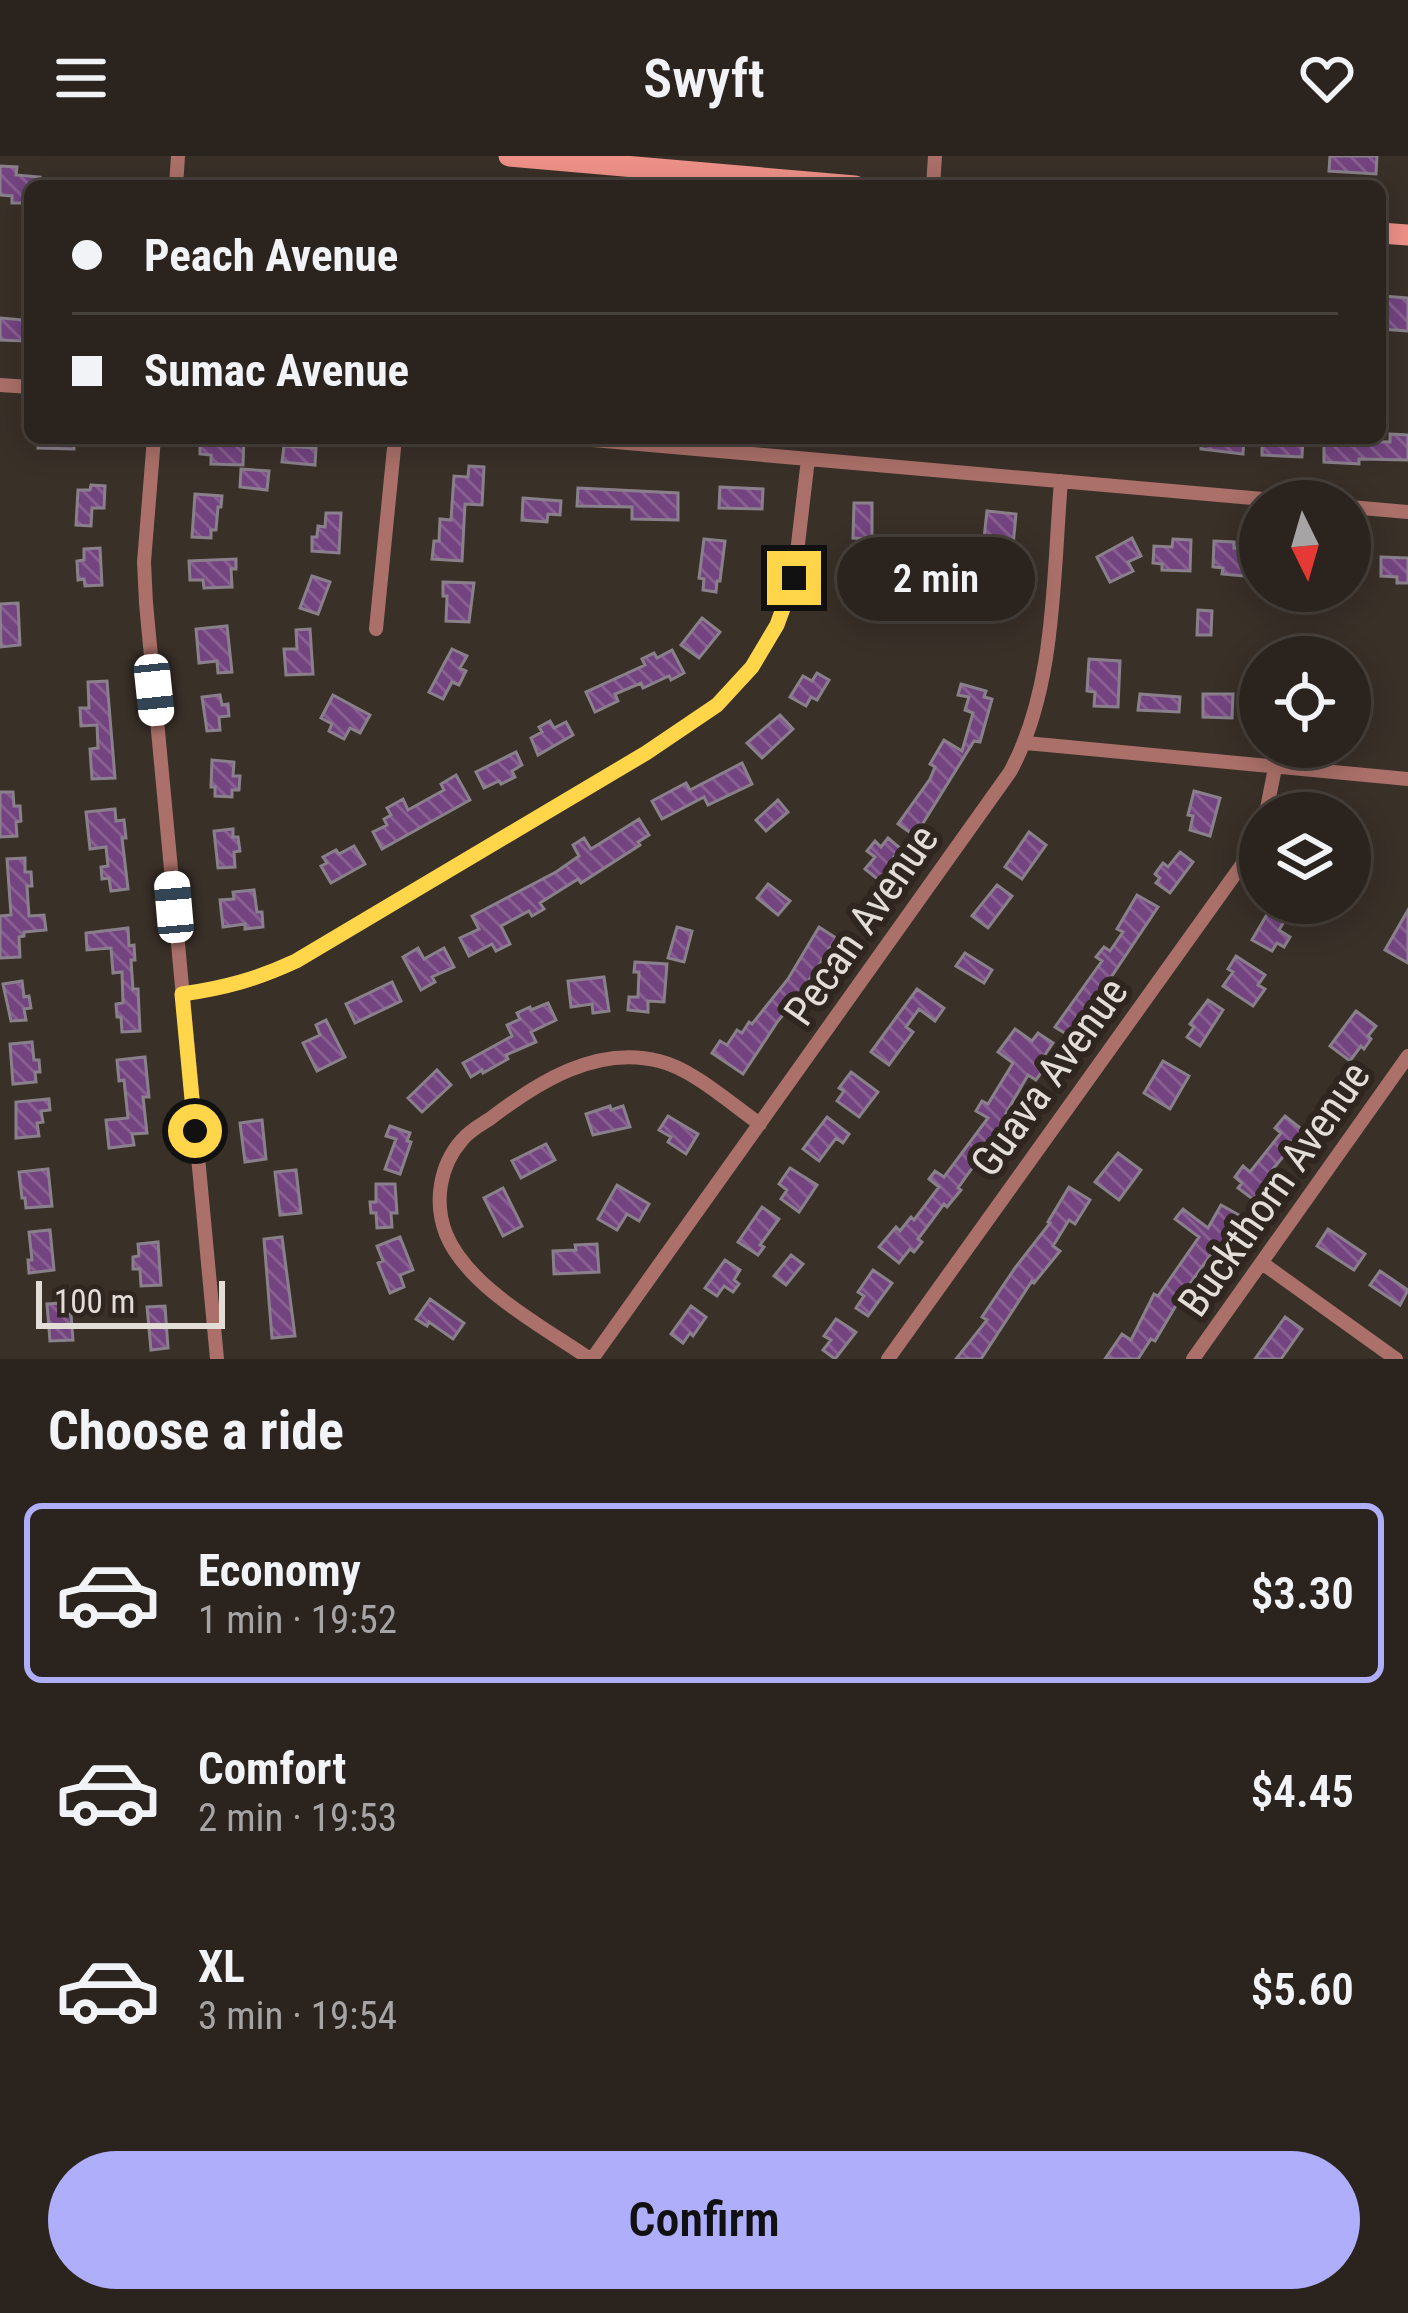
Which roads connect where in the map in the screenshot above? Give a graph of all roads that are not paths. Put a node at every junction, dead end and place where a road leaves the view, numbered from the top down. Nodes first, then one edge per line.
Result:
1 (509, 156) edge
2 (787, 180) edge
3 (154, 444) edge
4 (394, 444) edge
5 (638, 444) edge
6 (808, 459) junction
7 (1061, 481) junction
8 (1239, 497) edge
9 (1371, 509) edge
10 (1408, 512) edge
11 (376, 629) dead end
12 (1026, 743) junction
13 (1239, 764) edge
14 (1275, 768) joint
15 (1408, 779) edge
16 (1270, 792) edge
17 (1239, 869) edge
18 (182, 994) junction
19 (1407, 1060) edge
20 (760, 1124) junction
21 (1262, 1263) junction
22 (217, 1359) edge
23 (591, 1359) edge
24 (888, 1359) edge
25 (1193, 1359) edge
26 (1396, 1359) edge

1 - 2 main road
3 - 18 street
4 - 11 street
5 - 6 street
6 - 7 street
6 - 18 street
7 - 8 street
7 - 12 street, Pecan Avenue
9 - 10 street
12 - 13 street
12 - 20 street, Pecan Avenue
14 - 15 street
14 - 16 street
17 - 24 street, Guava Avenue
18 - 22 street
19 - 21 street, Buckthorn Avenue
20 - 23 street, Pecan Avenue
20 - 23 street
21 - 25 street, Buckthorn Avenue
21 - 26 street

